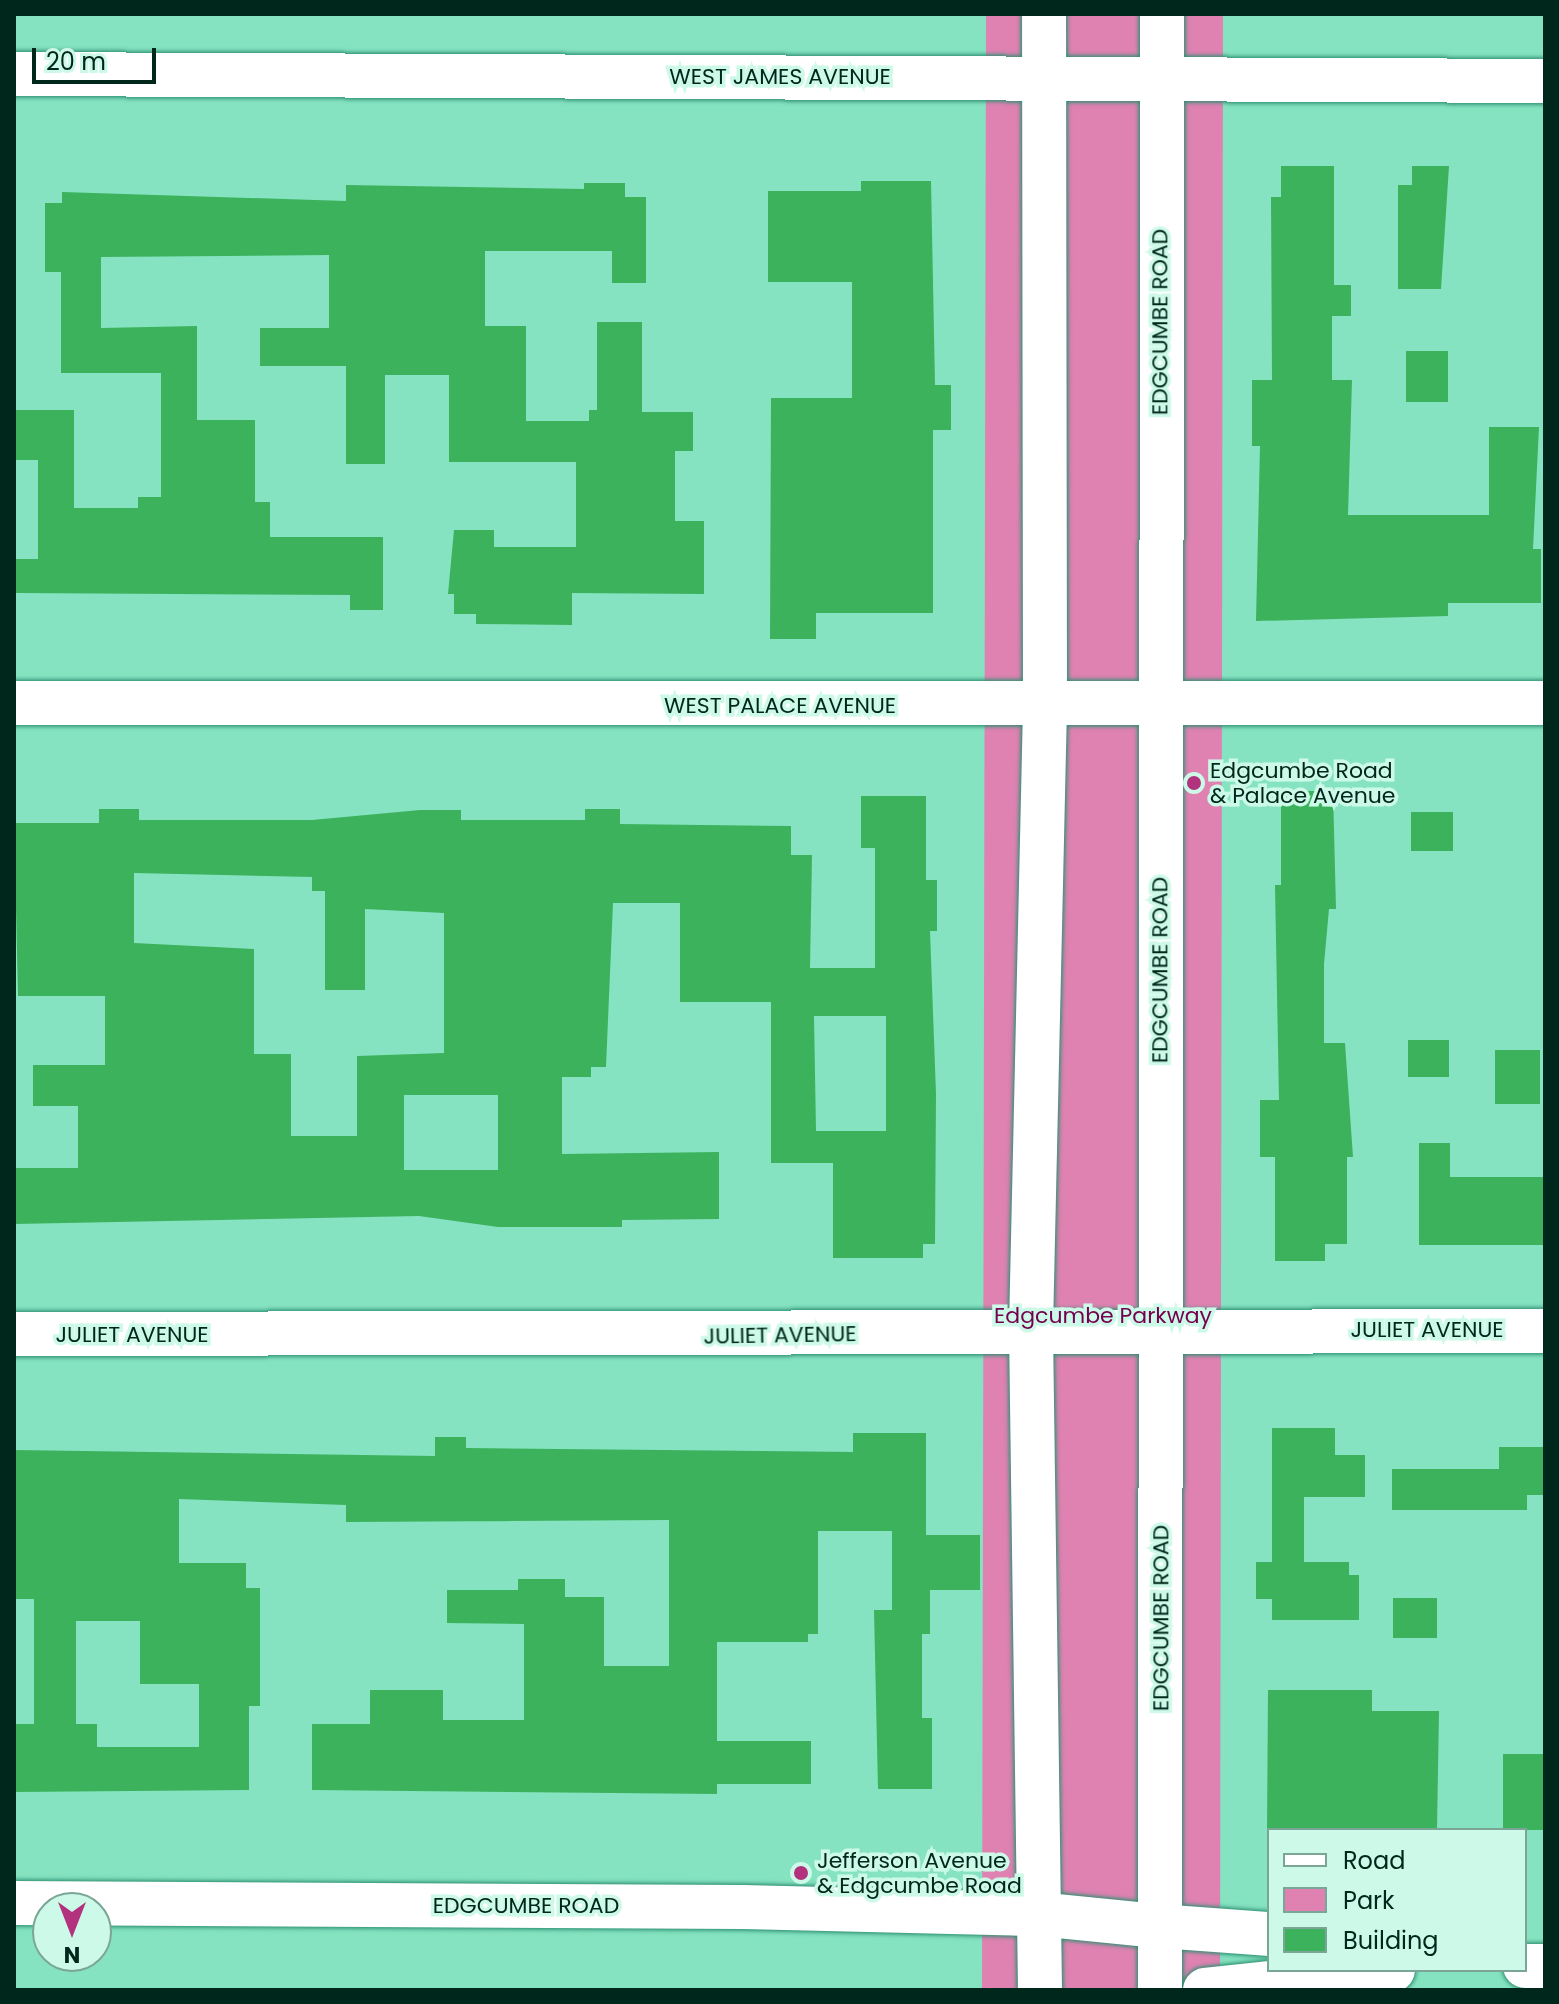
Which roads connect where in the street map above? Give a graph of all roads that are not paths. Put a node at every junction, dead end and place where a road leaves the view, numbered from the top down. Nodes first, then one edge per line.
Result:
1 (1044, 14) edge
2 (1162, 14) edge
3 (14, 74) edge
4 (1044, 78) junction
5 (1162, 79) junction
6 (1545, 81) edge
7 (14, 703) edge
8 (1545, 703) edge
9 (1045, 705) junction
10 (1159, 705) junction
11 (1031, 1328) junction
12 (1163, 1329) junction
13 (1545, 1331) edge
14 (14, 1334) edge
15 (14, 1903) edge
16 (1038, 1914) junction
17 (1159, 1926) junction
18 (1267, 1934) edge
19 (1374, 1972) edge
20 (1040, 1990) edge
21 (1160, 1990) edge
22 (1205, 1990) edge

1 - 4 street
2 - 5 street, EDGCUMBE ROAD
3 - 4 street, WEST JAMES AVENUE
4 - 5 street, WEST JAMES AVENUE
4 - 9 street
5 - 6 street, WEST JAMES AVENUE
5 - 10 street, EDGCUMBE ROAD
7 - 9 street, WEST PALACE AVENUE
8 - 10 street, WEST PALACE AVENUE
9 - 10 street, WEST PALACE AVENUE
9 - 11 street
10 - 12 street, EDGCUMBE ROAD
11 - 12 street, JULIET AVENUE
11 - 14 street, JULIET AVENUE
11 - 16 street
12 - 13 street, JULIET AVENUE
12 - 17 street, EDGCUMBE ROAD
15 - 16 street, EDGCUMBE ROAD
16 - 17 street, EDGCUMBE ROAD
16 - 20 street
17 - 18 street
17 - 21 street, EDGCUMBE ROAD
19 - 22 street

